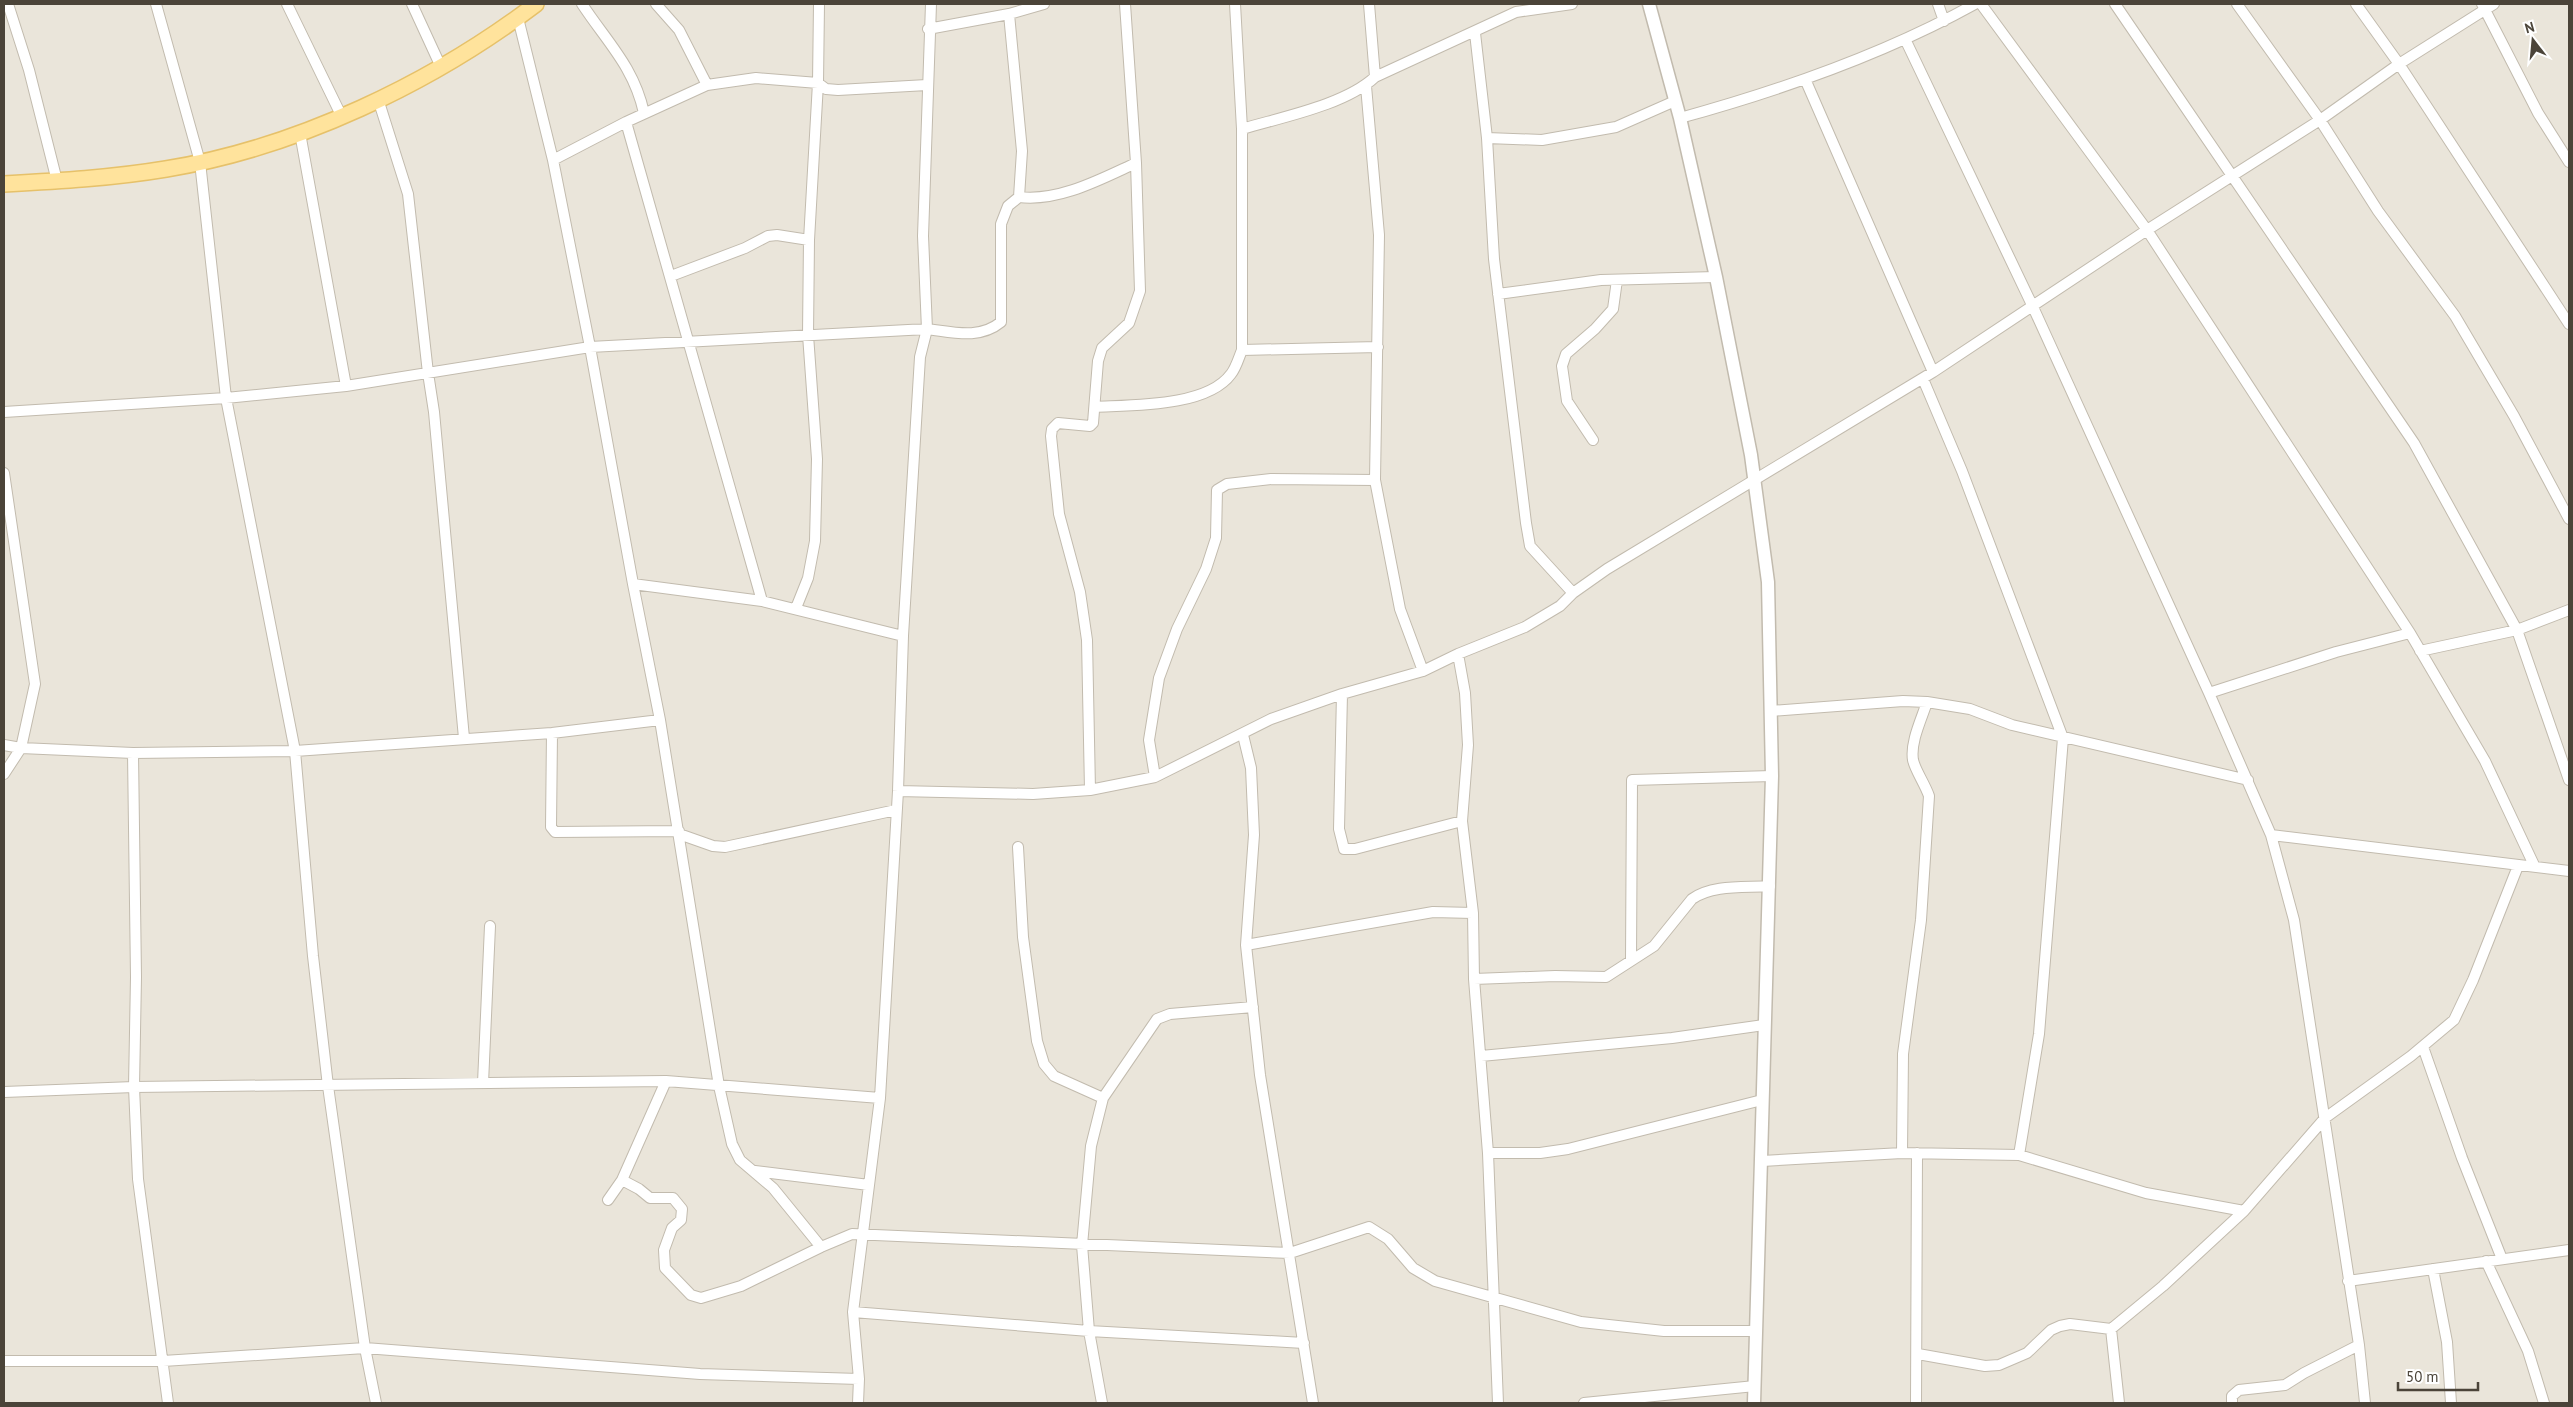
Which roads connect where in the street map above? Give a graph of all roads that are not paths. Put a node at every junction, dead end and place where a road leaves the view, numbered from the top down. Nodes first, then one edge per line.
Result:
1 (8, 4) edge
2 (156, 4) edge
3 (287, 4) edge
4 (412, 4) edge
5 (536, 4) edge
6 (582, 4) edge
7 (656, 4) edge
8 (819, 4) edge
9 (930, 4) edge
10 (1044, 4) edge
11 (1125, 4) edge
12 (1235, 4) edge
13 (1369, 4) edge
14 (1572, 4) edge
15 (1649, 4) edge
16 (1938, 4) edge
17 (1976, 4) edge
18 (1981, 4) edge
19 (2115, 4) edge
20 (2236, 4) edge
21 (2356, 4) edge
22 (2488, 5) edge
23 (1009, 14) junction
24 (518, 18) junction
25 (1944, 21) junction
26 (928, 29) junction
27 (1475, 33) junction
28 (1905, 39) junction
29 (2399, 64) junction
30 (441, 67) junction
31 (1375, 77) junction
32 (1805, 79) junction
33 (818, 83) junction
34 (706, 85) junction
35 (927, 85) junction
36 (1366, 86) junction
37 (378, 100) junction
38 (1675, 101) junction
39 (644, 113) junction
40 (340, 115) junction
41 (1680, 118) junction
42 (2320, 120) junction
43 (626, 122) junction
44 (1242, 129) junction
45 (300, 132) junction
46 (1487, 138) junction
47 (553, 160) junction
48 (200, 162) junction
49 (2569, 162) edge
50 (1136, 163) junction
51 (2232, 176) junction
52 (58, 181) junction
53 (4, 184) edge
54 (1019, 197) junction
55 (2147, 230) junction
56 (809, 240) junction
57 (671, 276) junction
58 (1716, 277) junction
59 (1616, 280) junction
60 (1498, 294) junction
61 (2033, 307) junction
62 (2569, 324) edge
63 (927, 329) junction
64 (808, 335) junction
65 (687, 342) junction
66 (590, 347) junction
67 (1378, 347) junction
68 (1242, 350) junction
69 (1933, 372) junction
70 (428, 373) junction
71 (1922, 378) junction
72 (346, 386) junction
73 (226, 398) junction
74 (1095, 407) junction
75 (4, 412) edge
76 (1593, 440) dead end
77 (4, 473) edge
78 (1375, 480) junction
79 (1755, 482) junction
80 (2568, 513) edge
81 (633, 584) junction
82 (1573, 593) junction
83 (762, 601) junction
84 (796, 608) junction
85 (2569, 610) edge
86 (2517, 630) junction
87 (2410, 633) junction
88 (903, 636) junction
89 (2420, 651) junction
90 (1458, 654) junction
91 (1424, 670) junction
92 (2209, 693) junction
93 (1342, 694) junction
94 (1927, 702) junction
95 (1770, 710) junction
96 (660, 720) junction
97 (552, 733) junction
98 (1243, 735) junction
99 (464, 738) junction
100 (2063, 738) junction
101 (4, 745) edge
102 (22, 748) junction
103 (295, 751) junction
104 (134, 753) junction
105 (4, 774) edge
106 (1772, 776) junction
107 (1155, 778) junction
108 (2248, 780) junction
109 (2569, 780) edge
110 (1090, 790) junction
111 (898, 791) junction
112 (896, 810) junction
113 (1462, 821) junction
114 (679, 833) junction
115 (2270, 835) junction
116 (1018, 847) dead end
117 (2534, 865) junction
118 (2518, 866) junction
119 (2569, 871) edge
120 (1770, 886) junction
121 (1473, 913) junction
122 (490, 926) dead end
123 (1246, 945) junction
124 (1631, 960) junction
125 (1474, 979) junction
126 (1253, 1007) junction
127 (1764, 1025) junction
128 (2423, 1047) junction
129 (1481, 1056) junction
130 (666, 1081) junction
131 (483, 1083) junction
132 (328, 1086) junction
133 (719, 1086) junction
134 (134, 1087) junction
135 (4, 1092) edge
136 (880, 1098) junction
137 (1103, 1098) junction
138 (1762, 1100) junction
139 (2325, 1118) junction
140 (1488, 1153) junction
141 (1902, 1153) junction
142 (1917, 1154) junction
143 (2019, 1155) junction
144 (1762, 1160) junction
145 (755, 1171) junction
146 (622, 1180) junction
147 (869, 1185) junction
148 (608, 1200) dead end
149 (2244, 1210) junction
150 (861, 1234) junction
151 (1082, 1245) junction
152 (821, 1247) junction
153 (2569, 1250) edge
154 (1290, 1253) junction
155 (2502, 1259) junction
156 (2486, 1261) junction
157 (2433, 1269) junction
158 (2348, 1281) junction
159 (1494, 1297) junction
160 (853, 1312) junction
161 (2111, 1329) junction
162 (1758, 1330) junction
163 (1089, 1331) junction
164 (1304, 1343) junction
165 (2359, 1345) junction
166 (365, 1348) junction
167 (1918, 1354) junction
168 (4, 1361) edge
169 (163, 1362) junction
170 (860, 1379) junction
171 (1755, 1386) junction
172 (168, 1403) edge
173 (376, 1403) edge
174 (858, 1403) edge
175 (1102, 1403) edge
176 (1313, 1403) edge
177 (1498, 1403) edge
178 (1584, 1403) edge
179 (1754, 1403) edge
180 (1916, 1403) edge
181 (2119, 1403) edge
182 (2232, 1403) edge
183 (2365, 1403) edge
184 (2451, 1403) edge
185 (2544, 1403) edge

1 - 52 street
2 - 48 street
3 - 40 street
4 - 30 street
5 - 24 main road
6 - 39 street
7 - 34 street
8 - 33 street
9 - 26 street
10 - 23 street
11 - 50 street
12 - 44 street
13 - 31 street
14 - 27 street
15 - 38 street
16 - 25 street
17 - 25 street
18 - 55 street
19 - 51 street
20 - 42 street
21 - 29 street
22 - 29 street
22 - 49 street
23 - 26 street
23 - 54 street
24 - 30 main road
24 - 47 street
25 - 28 street
26 - 35 street
27 - 31 street
27 - 46 street
28 - 32 street
28 - 61 street
29 - 42 street
29 - 62 street
30 - 37 main road
31 - 36 street
32 - 41 street
32 - 69 street
33 - 34 street
33 - 35 street
33 - 56 street
34 - 39 street
35 - 63 street
36 - 44 street
36 - 67 street
37 - 40 main road
37 - 70 street
38 - 41 street
38 - 46 street
39 - 43 street
40 - 45 main road
41 - 58 street
42 - 51 street
42 - 80 street
43 - 47 street
43 - 57 street
44 - 68 street
45 - 48 main road
45 - 72 street
46 - 60 street
47 - 66 street
48 - 52 main road
48 - 73 street
50 - 54 street
50 - 74 street
51 - 55 street
51 - 86 street
52 - 53 main road
54 - 63 street
55 - 61 street
55 - 87 street
56 - 57 street
56 - 64 street
57 - 65 street
58 - 59 street
58 - 79 street
59 - 60 street
59 - 76 street
60 - 82 street
61 - 69 street
61 - 92 street
63 - 64 street
63 - 88 street
64 - 65 street
64 - 84 street
65 - 66 street
65 - 83 street
66 - 70 street
66 - 81 street
67 - 68 street
67 - 78 street
68 - 74 street
69 - 71 street
70 - 72 street
70 - 99 street
71 - 79 street
71 - 100 street
72 - 73 street
73 - 75 street
73 - 103 street
74 - 110 street
77 - 102 street
78 - 91 street
78 - 107 street
79 - 82 street
79 - 95 street
81 - 83 street
81 - 96 street
82 - 90 street
83 - 84 street
84 - 88 street
85 - 86 street
86 - 89 street
86 - 109 street
87 - 89 street
87 - 92 street
88 - 111 street
89 - 117 street
90 - 91 street
90 - 113 street
91 - 93 street
92 - 108 street
93 - 98 street
93 - 113 street
94 - 95 street
94 - 100 street
94 - 141 street
95 - 106 street
96 - 97 street
96 - 114 street
97 - 99 street
97 - 114 street
98 - 107 street
98 - 123 street
99 - 103 street
100 - 108 street
100 - 143 street
101 - 102 street
102 - 104 street
102 - 105 street
103 - 104 street
103 - 132 street
104 - 134 street
106 - 120 street
106 - 124 street
107 - 110 street
108 - 115 street
110 - 111 street
111 - 112 street
112 - 114 street
112 - 136 street
113 - 121 street
114 - 133 street
115 - 118 street
115 - 139 street
116 - 137 street
117 - 118 street
117 - 119 street
118 - 128 street
120 - 124 street
120 - 127 street
121 - 123 street
121 - 125 street
122 - 131 street
123 - 126 street
124 - 125 street
125 - 129 street
126 - 137 street
126 - 154 street
127 - 129 street
127 - 138 street
128 - 139 street
128 - 155 street
129 - 140 street
130 - 131 street
130 - 133 street
130 - 146 street
131 - 132 street
132 - 134 street
132 - 166 street
133 - 136 street
133 - 145 street
134 - 135 street
134 - 169 street
136 - 147 street
137 - 151 street
138 - 140 street
138 - 144 street
139 - 149 street
139 - 158 street
140 - 159 street
141 - 142 street
141 - 144 street
142 - 143 street
142 - 167 street
143 - 149 street
144 - 162 street
145 - 147 street
145 - 152 street
146 - 148 street
146 - 152 street
147 - 150 street
149 - 161 street
150 - 151 street
150 - 152 street
150 - 160 street
151 - 154 street
151 - 163 street
153 - 155 street
154 - 159 street
154 - 164 street
155 - 156 street
156 - 157 street
156 - 185 street
157 - 158 street
157 - 184 street
158 - 165 street
159 - 162 street
159 - 177 street
160 - 163 street
160 - 170 street
161 - 167 street
161 - 181 street
162 - 171 street
163 - 164 street
163 - 175 street
164 - 176 street
165 - 182 street
165 - 183 street
166 - 169 street
166 - 170 street
166 - 173 street
167 - 180 street
168 - 169 street
169 - 172 street
170 - 174 street
171 - 178 street
171 - 179 street

